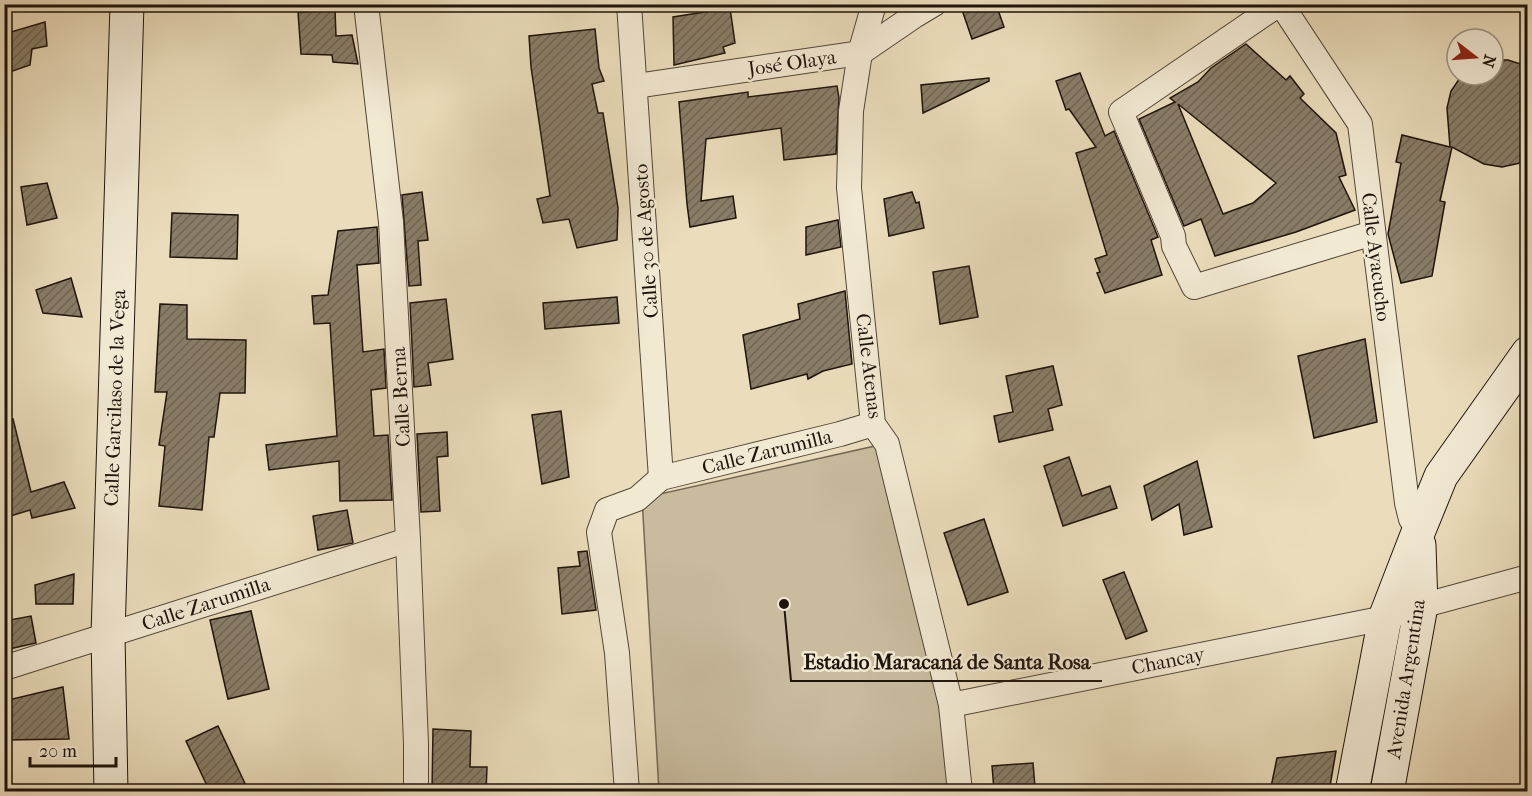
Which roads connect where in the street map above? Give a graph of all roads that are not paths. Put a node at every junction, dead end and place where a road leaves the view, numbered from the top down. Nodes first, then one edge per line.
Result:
1 (127, 4) edge
2 (366, 4) edge
3 (629, 4) edge
4 (874, 4) edge
5 (934, 4) edge
6 (1280, 4) edge
7 (860, 53) junction
8 (636, 87) junction
9 (1373, 233) junction
10 (1527, 353) edge
11 (873, 423) junction
12 (661, 478) junction
13 (1419, 530) junction
14 (408, 540) junction
15 (1527, 577) edge
16 (1421, 606) junction
17 (1385, 618) junction
18 (108, 635) junction
19 (4, 668) edge
20 (951, 705) junction
21 (111, 792) edge
22 (416, 792) edge
23 (627, 792) edge
24 (960, 792) edge
25 (1352, 792) edge
26 (1387, 792) edge

1 - 18 street, Calle Garcilaso de la Vega
2 - 14 street, Calle Berna
3 - 8 street, Calle 30 de Agosto
4 - 7 street, Calle Atenas
5 - 7 street, José Olaya
6 - 9 street, Calle Ayacucho
6 - 9 street
7 - 8 street, José Olaya
7 - 11 street, Calle Atenas
8 - 12 street, Calle 30 de Agosto
9 - 13 street, Calle Ayacucho
10 - 13 street, Avenida Argentina
11 - 12 street, Calle Zarumilla
11 - 20 street, Calle Atenas
12 - 23 street
13 - 16 street, Avenida Argentina
13 - 17 street, Avenida Argentina
14 - 18 street, Calle Zarumilla
14 - 22 street, Calle Berna
15 - 16 street, Chancay
16 - 17 street, Chancay
16 - 26 street, Avenida Argentina
17 - 20 street, Chancay
17 - 25 street, Avenida Argentina
18 - 19 street, Calle Zarumilla
18 - 21 street, Calle Garcilaso de la Vega
20 - 24 street, Calle Atenas

